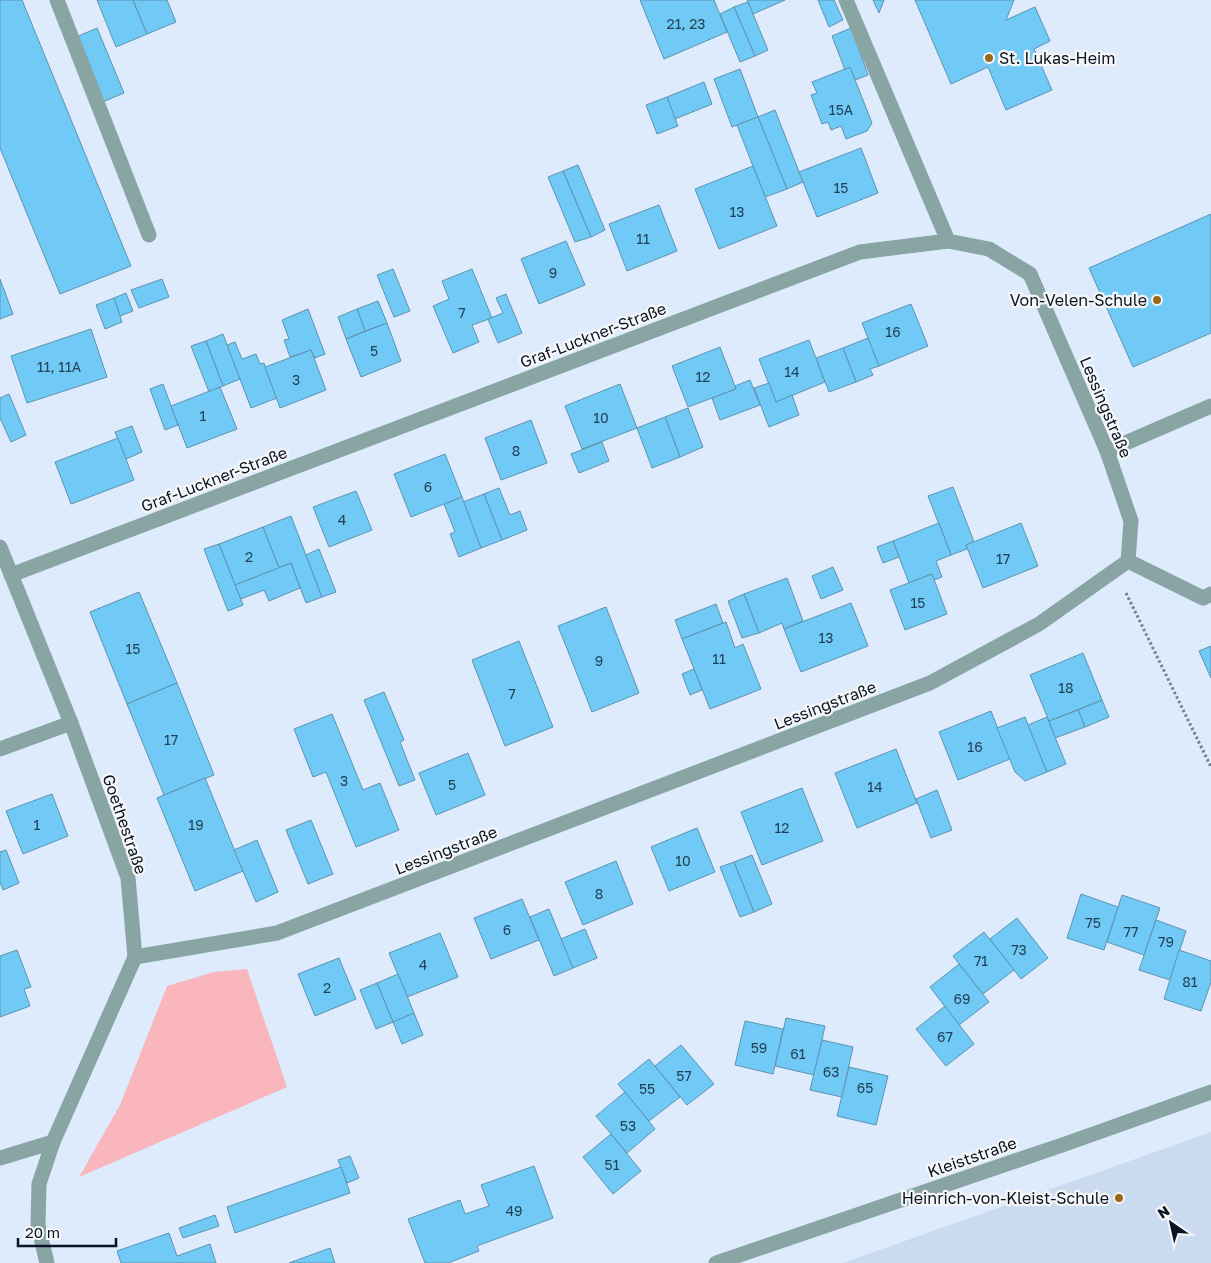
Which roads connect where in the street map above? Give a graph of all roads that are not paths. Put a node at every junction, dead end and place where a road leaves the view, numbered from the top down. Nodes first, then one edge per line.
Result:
1 (57, 0) edge
2 (846, 0) edge
3 (149, 235) dead end
4 (948, 241) junction
5 (1211, 406) edge
6 (1107, 451) junction
7 (0, 547) edge
8 (1128, 561) junction
9 (11, 575) junction
10 (1211, 594) edge
11 (71, 723) junction
12 (0, 749) edge
13 (135, 957) junction
14 (1211, 1092) edge
15 (53, 1142) junction
16 (0, 1158) edge
17 (47, 1263) edge
18 (716, 1263) edge

1 - 3 street
2 - 4 street
4 - 6 street, Lessingstraße
4 - 9 street, Graf-Luckner-Straße
5 - 6 street
6 - 8 street, Lessingstraße
7 - 9 street, Goethestraße
8 - 10 street
8 - 13 street, Lessingstraße
9 - 11 street, Goethestraße
11 - 12 street
11 - 13 street, Goethestraße
13 - 15 street, Goethestraße
14 - 18 street, Kleiststraße
15 - 16 street
15 - 17 street, Goethestraße

